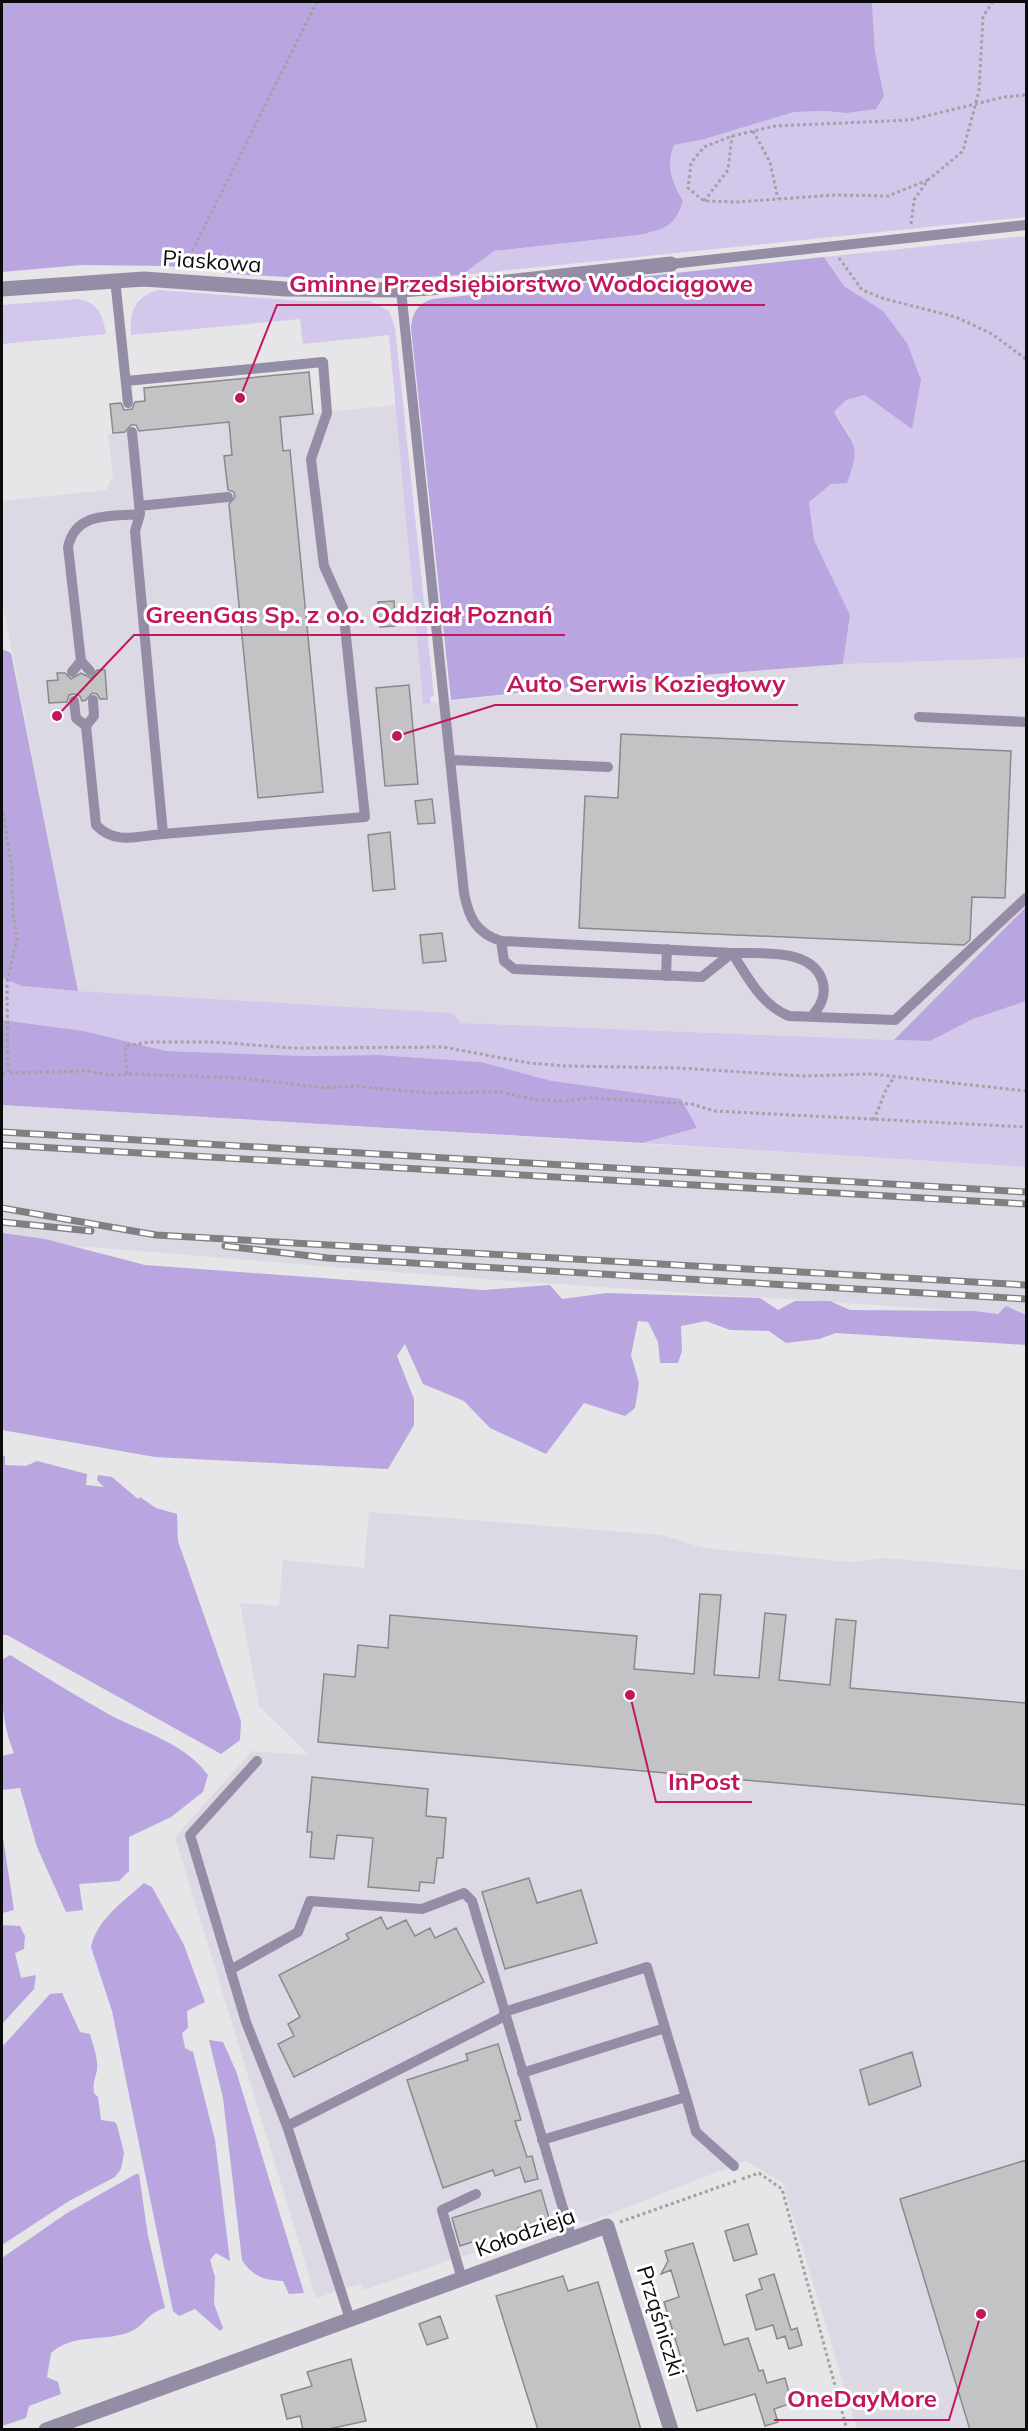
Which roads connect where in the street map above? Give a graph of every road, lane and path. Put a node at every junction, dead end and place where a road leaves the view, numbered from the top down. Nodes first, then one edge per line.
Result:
1 (317, 2) edge
2 (993, 2) edge
3 (1026, 96) edge
4 (975, 105) junction
5 (753, 131) junction
6 (732, 136) junction
7 (928, 180) junction
8 (778, 199) junction
9 (704, 201) junction
10 (1026, 225) edge
11 (911, 237) junction
12 (833, 245) junction
13 (670, 264) joint
14 (115, 279) junction
15 (178, 279) junction
16 (2, 289) edge
17 (401, 290) junction
18 (1026, 359) edge
19 (126, 381) junction
20 (128, 403) dead end
21 (132, 432) dead end
22 (228, 497) dead end
23 (140, 510) junction
24 (81, 661) junction
25 (90, 671) dead end
26 (72, 672) dead end
27 (93, 700) dead end
28 (74, 701) dead end
29 (919, 717) dead end
30 (1026, 722) edge
31 (86, 726) junction
32 (452, 760) junction
33 (608, 767) dead end
34 (2, 807) edge
35 (163, 834) junction
36 (1026, 898) edge
37 (501, 940) junction
38 (667, 950) junction
39 (732, 953) junction
40 (666, 976) junction
41 (811, 1017) junction
42 (8, 1073) junction
43 (2, 1074) edge
44 (127, 1074) junction
45 (895, 1077) junction
46 (1026, 1091) edge
47 (873, 1120) junction
48 (1026, 1127) edge
49 (257, 1761) dead end
50 (230, 1970) junction
51 (504, 2014) junction
52 (665, 2028) junction
53 (522, 2073) junction
54 (686, 2097) junction
55 (287, 2126) junction
56 (542, 2140) junction
57 (734, 2166) dead end
58 (476, 2194) dead end
59 (608, 2226) junction
60 (572, 2239) junction
61 (462, 2279) junction
62 (350, 2319) junction
63 (46, 2430) edge
64 (671, 2430) edge
65 (847, 2430) edge

1 - 15 path
2 - 4 path
3 - 4 path
4 - 5 path
4 - 7 path
5 - 6 path
5 - 8 path
6 - 9 path
6 - 9 path
7 - 8 path
7 - 11 path
8 - 9 path
10 - 11 lane
11 - 12 lane
12 - 13 lane
12 - 18 path
13 - 17 street, Piaskowa
14 - 15 street, Piaskowa
14 - 16 street, Piaskowa
14 - 19 lane
15 - 17 street, Piaskowa
17 - 32 lane
19 - 20 lane
19 - 35 lane
21 - 23 lane
22 - 23 lane
23 - 24 lane
23 - 35 lane
24 - 25 lane
24 - 26 lane
27 - 31 lane
28 - 31 lane
29 - 30 lane
31 - 35 lane
32 - 33 lane
32 - 37 lane
34 - 42 path
36 - 41 lane
37 - 38 lane
37 - 40 lane
38 - 39 lane
38 - 40 lane
39 - 40 lane
39 - 41 lane
39 - 41 lane
42 - 43 path
42 - 44 path
44 - 45 path
44 - 47 path
45 - 46 path
45 - 47 path
47 - 48 path
49 - 50 lane
50 - 51 lane
50 - 55 lane
51 - 52 lane
51 - 53 lane
51 - 55 lane
52 - 53 lane
52 - 54 lane
53 - 56 lane
54 - 56 lane
54 - 57 lane
55 - 62 lane
56 - 60 lane
58 - 61 lane
59 - 60 street, Kołodzieja
59 - 64 street, Prząśniczki
59 - 65 path, Kołodzieja
60 - 61 street, Kołodzieja
61 - 62 street, Kołodzieja
62 - 63 street, Kołodzieja

